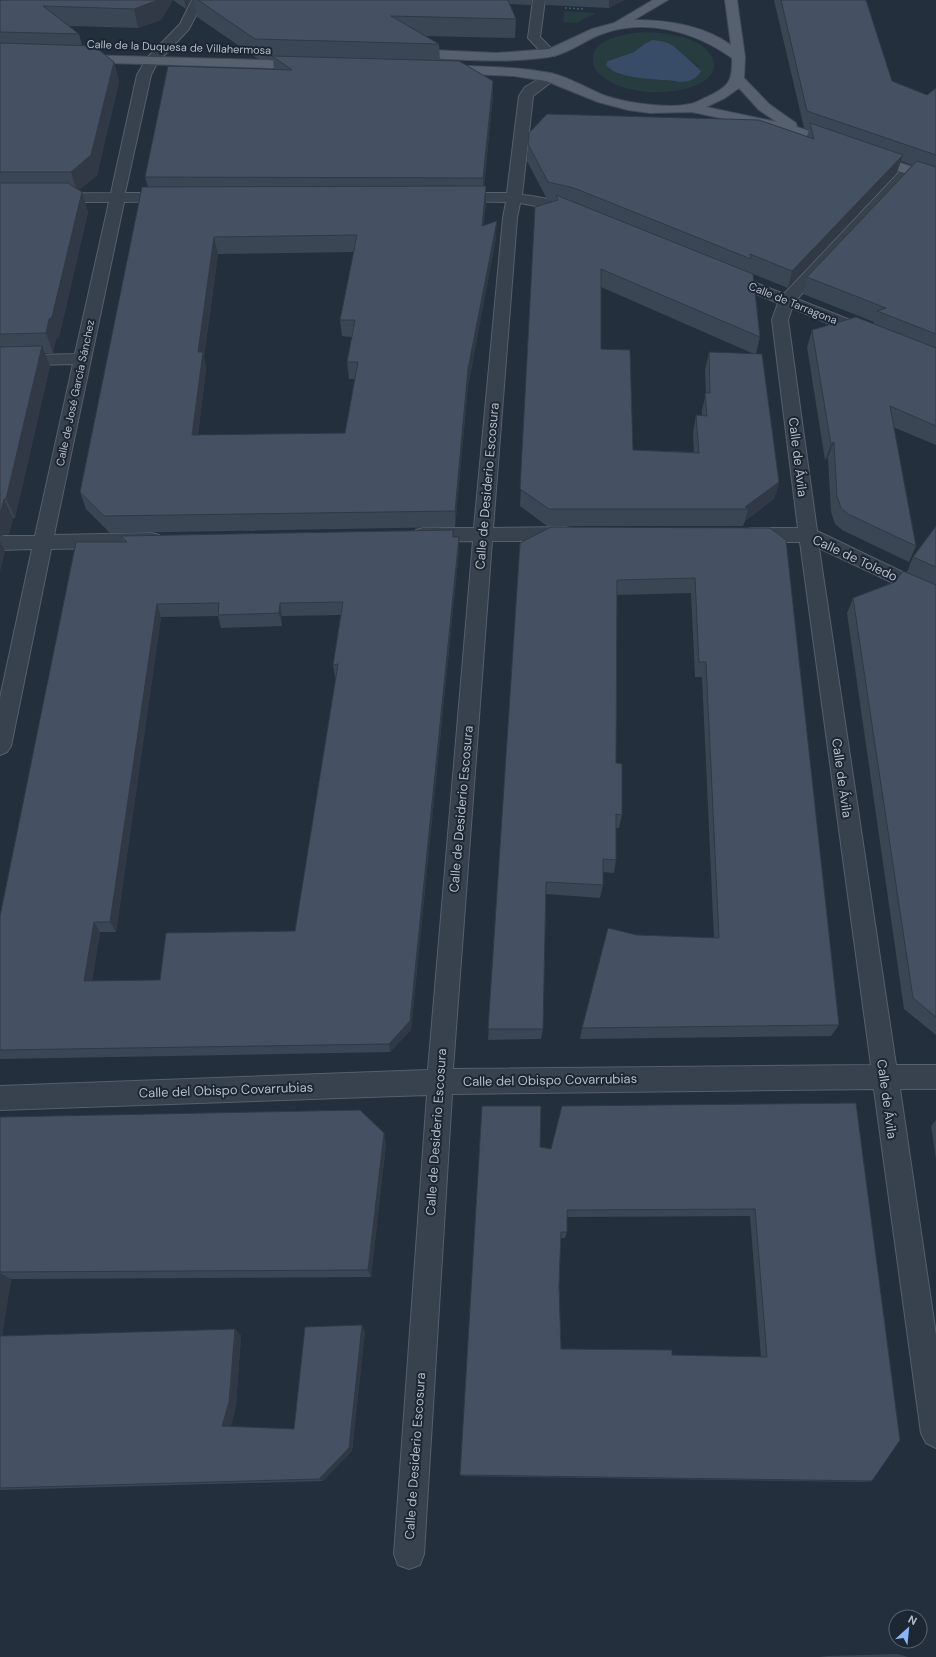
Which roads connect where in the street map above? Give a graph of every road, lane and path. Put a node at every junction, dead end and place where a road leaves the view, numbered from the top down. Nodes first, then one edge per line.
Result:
1 (198, 0) edge
2 (539, 0) edge
3 (662, 0) edge
4 (731, 0) edge
5 (612, 27) junction
6 (150, 46) dead end
7 (165, 47) junction
8 (180, 47) dead end
9 (393, 53) edge
10 (550, 53) junction
11 (737, 56) junction
12 (67, 59) edge
13 (152, 61) junction
14 (314, 66) edge
15 (433, 69) edge
16 (549, 77) junction
17 (738, 79) junction
18 (692, 108) junction
19 (798, 131) junction
20 (909, 170) junction
21 (936, 180) edge
22 (118, 197) junction
23 (186, 197) edge
24 (441, 197) edge
25 (515, 197) junction
26 (0, 198) edge
27 (588, 219) edge
28 (711, 270) edge
29 (786, 301) junction
30 (878, 338) edge
31 (82, 359) junction
32 (0, 361) edge
33 (483, 534) junction
34 (586, 534) edge
35 (407, 535) edge
36 (730, 535) edge
37 (808, 535) junction
38 (169, 540) edge
39 (0, 542) edge
40 (44, 542) junction
41 (936, 596) edge
42 (0, 746) edge
43 (936, 1077) edge
44 (884, 1078) junction
45 (440, 1082) junction
46 (0, 1098) edge
47 (936, 1432) edge
48 (408, 1554) dead end

1 - 7 street, Calle de José García Sánchez
2 - 10 street
3 - 5 main road
4 - 11 main road
5 - 10 main road
5 - 11 main road
6 - 7 main road, Calle de la Duquesa de Villahermosa
7 - 8 main road, Calle de la Duquesa de Villahermosa
7 - 13 street, Calle de José García Sánchez
9 - 10 main road
10 - 16 main road
11 - 17 main road
12 - 13 main road, Calle de la Duquesa de Villahermosa
13 - 14 main road, Calle de la Duquesa de Villahermosa
13 - 22 street, Calle de José García Sánchez
15 - 16 main road
16 - 18 main road
16 - 25 street, Calle de Desiderio Escosura
17 - 18 main road
17 - 19 main road
18 - 19 main road
19 - 20 main road
20 - 21 main road
20 - 29 street, Calle de Ávila
22 - 23 street
22 - 26 street
22 - 31 street, Calle de José García Sánchez
24 - 25 street
25 - 27 street
25 - 33 street, Calle de Desiderio Escosura
28 - 29 street, Calle de Tarragona
29 - 30 street, Calle de Tarragona
29 - 37 street, Calle de Ávila
31 - 32 street
31 - 40 street, Calle de José García Sánchez
33 - 34 street
33 - 35 street
33 - 45 street, Calle de Desiderio Escosura
36 - 37 street, Calle de Toledo
37 - 41 street, Calle de Toledo
37 - 44 street, Calle de Ávila
38 - 40 street
39 - 40 street
40 - 42 street, Calle de José García Sánchez
43 - 44 street, Calle del Obispo Covarrubias
44 - 45 street, Calle del Obispo Covarrubias
44 - 47 street, Calle de Ávila
45 - 46 street, Calle del Obispo Covarrubias
45 - 48 street, Calle de Desiderio Escosura

